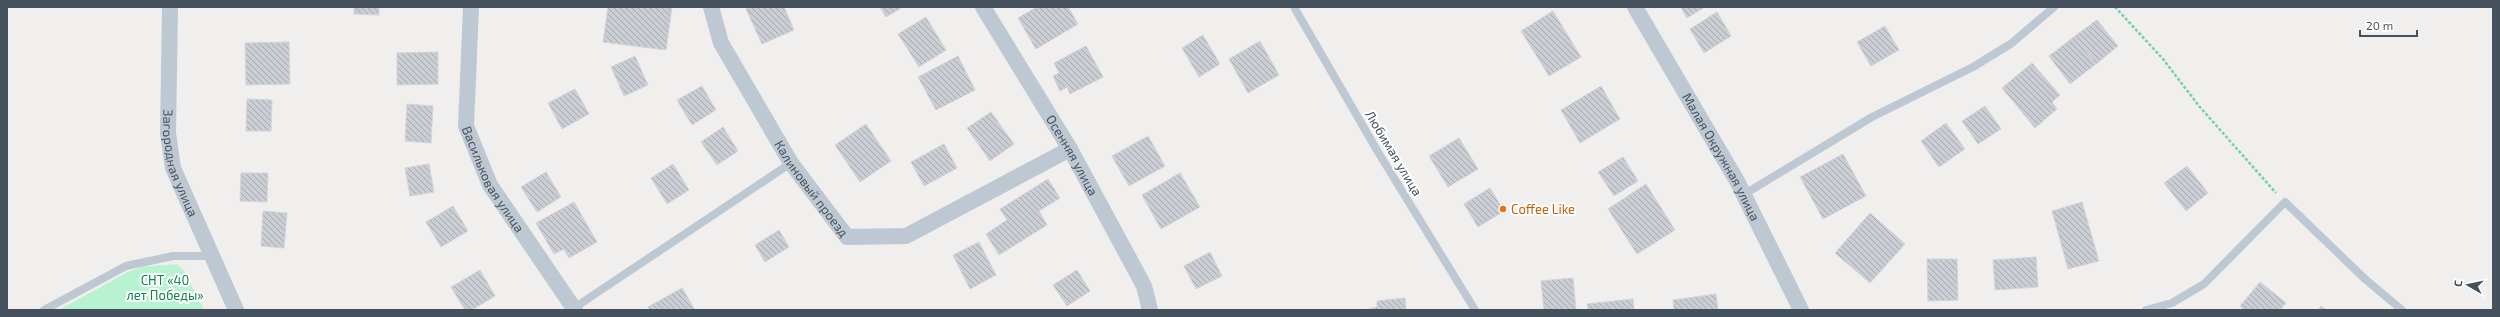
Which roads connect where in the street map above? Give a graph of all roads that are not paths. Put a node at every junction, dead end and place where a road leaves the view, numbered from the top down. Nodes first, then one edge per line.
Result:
1 (170, 7) edge
2 (471, 7) edge
3 (712, 7) edge
4 (983, 7) edge
5 (1294, 7) edge
6 (1635, 7) edge
7 (2054, 7) edge
8 (1070, 149) junction
9 (791, 163) junction
10 (1743, 195) junction
11 (211, 256) junction
12 (575, 309) edge
13 (44, 310) edge
14 (236, 310) edge
15 (1150, 310) edge
16 (1474, 310) edge
17 (1801, 310) edge
18 (2146, 310) edge
19 (2402, 310) edge

1 - 11 street, Загородная улица
2 - 12 street, Васильковая улица
3 - 9 street, Калиновый проезд
4 - 8 street, Осенняя улица
5 - 16 lane, Любимая улица
6 - 10 street, Малая Окружная улица
7 - 10 lane
8 - 9 street, Калиновый проезд
8 - 15 street, Осенняя улица
9 - 12 lane
10 - 17 street, Малая Окружная улица
11 - 13 lane
11 - 14 street, Загородная улица
18 - 19 lane

